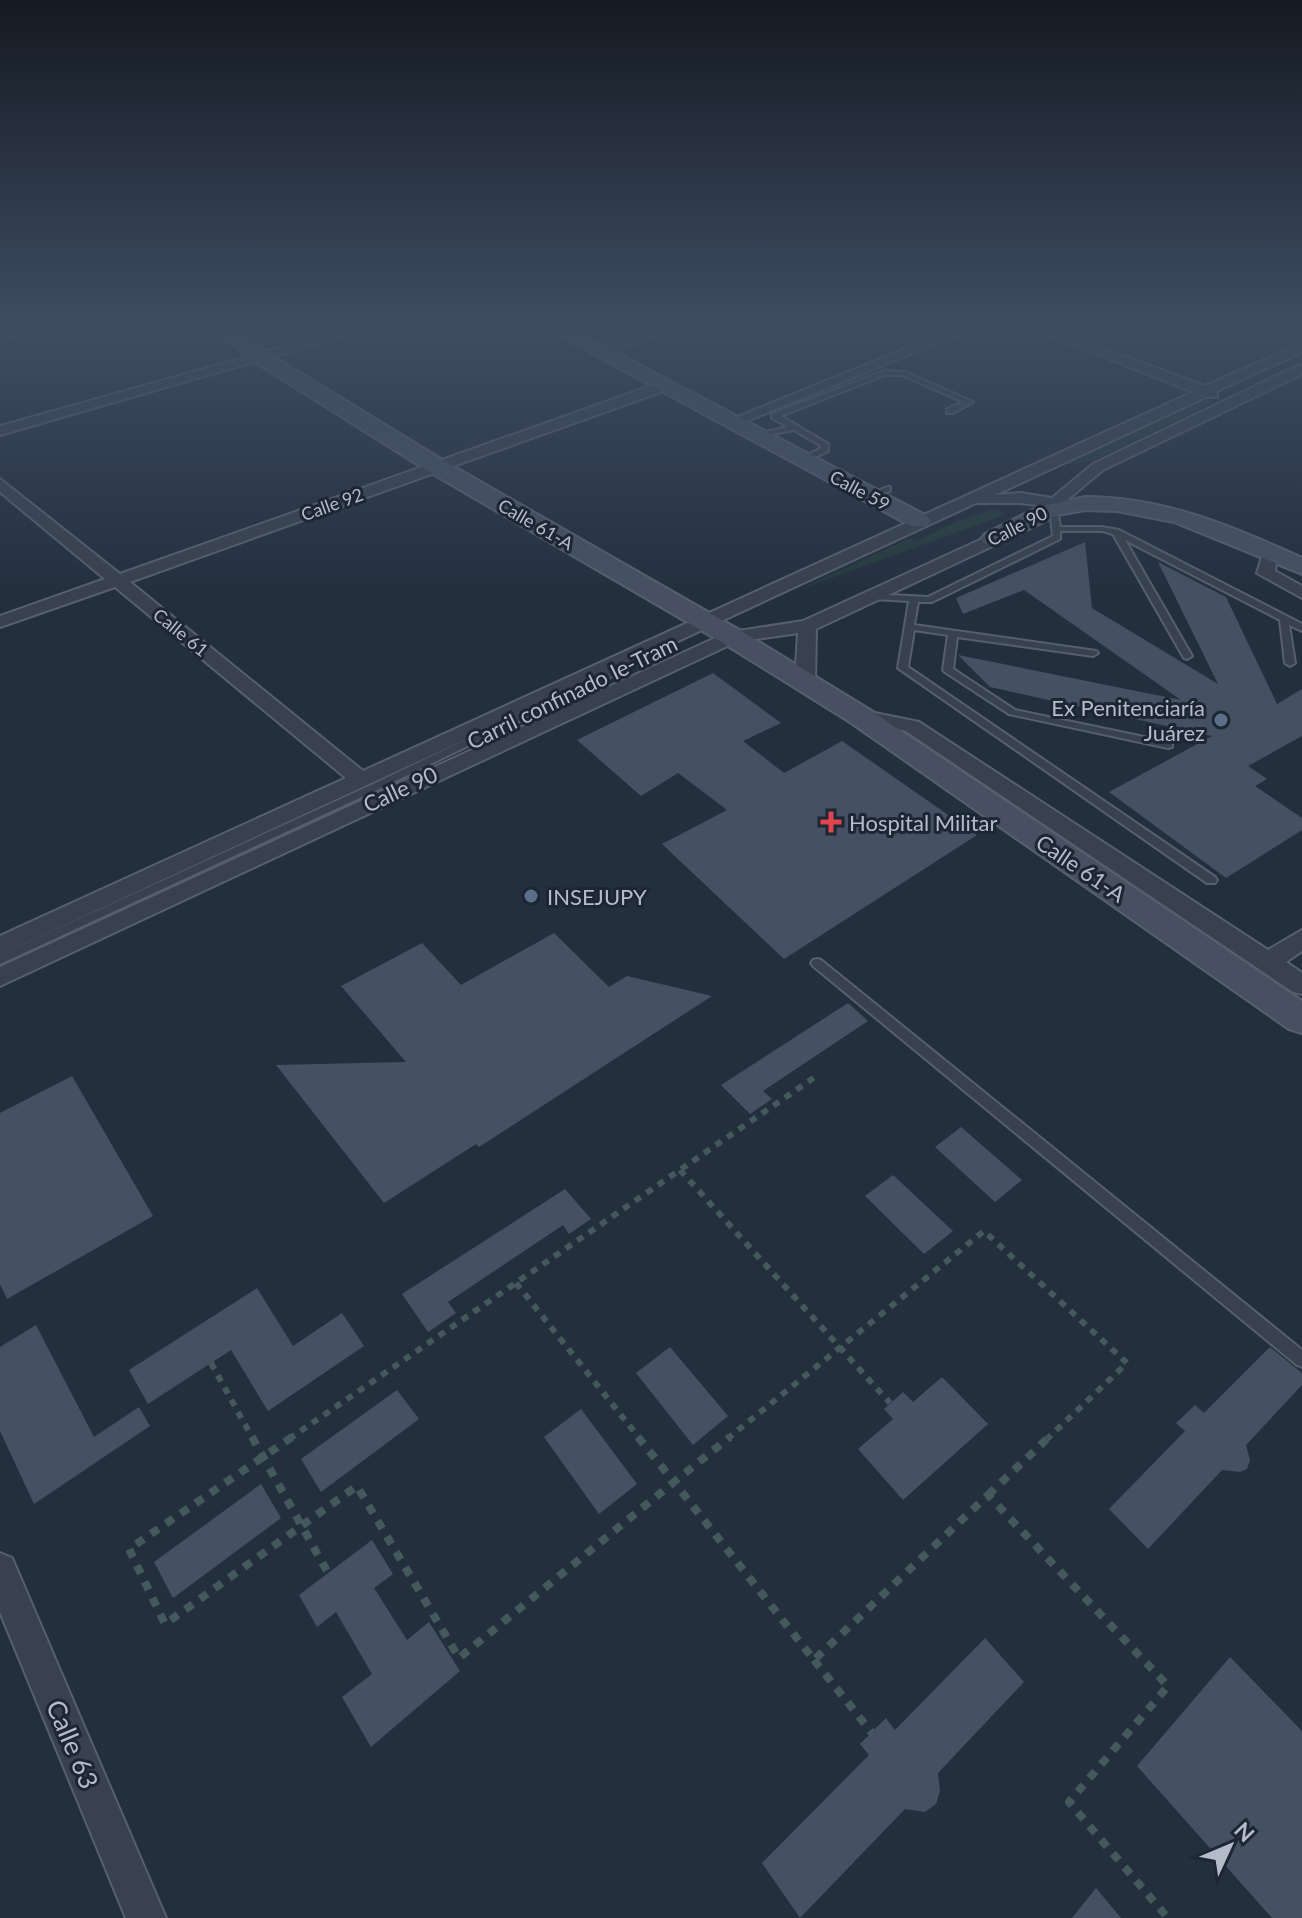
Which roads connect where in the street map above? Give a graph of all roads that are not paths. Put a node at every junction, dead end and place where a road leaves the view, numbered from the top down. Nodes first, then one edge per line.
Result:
1 (63, 414) edge
2 (351, 414) edge
3 (586, 414) edge
4 (716, 414) edge
5 (756, 414) edge
6 (781, 414) edge
7 (1155, 414) edge
8 (1207, 414) edge
9 (732, 422) junction
10 (796, 429) junction
11 (0, 431) edge
12 (756, 435) junction
13 (802, 460) junction
14 (436, 466) junction
15 (1098, 467) junction
16 (1028, 472) junction
17 (4, 492) edge
18 (947, 509) junction
19 (1060, 512) junction
20 (919, 521) junction
21 (1116, 532) junction
22 (993, 539) joint
23 (1276, 555) junction
24 (1302, 567) edge
25 (118, 580) junction
26 (1302, 593) edge
27 (874, 596) junction
28 (914, 599) junction
29 (1284, 619) junction
30 (0, 622) edge
31 (705, 623) junction
32 (807, 626) junction
33 (909, 627) junction
34 (1302, 628) edge
35 (953, 633) junction
36 (732, 637) junction
37 (1093, 653) dead end
38 (1187, 656) dead end
39 (1290, 663) dead end
40 (805, 682) junction
41 (860, 716) junction
42 (1168, 745) dead end
43 (361, 780) junction
44 (1211, 880) dead end
45 (1302, 939) edge
46 (0, 946) edge
47 (0, 960) edge
48 (1268, 962) junction
49 (817, 963) dead end
50 (0, 977) edge
51 (1302, 985) edge
52 (1302, 1019) edge
53 (1302, 1360) edge
54 (0, 1570) edge
55 (146, 1918) edge

1 - 11 street
2 - 14 street, Calle 61-A
3 - 14 street, Calle 92
4 - 9 street, Calle 59
5 - 9 street
6 - 10 lane
7 - 16 street
8 - 15 street, Calle 90
9 - 12 street, Calle 59
10 - 12 lane
10 - 13 lane
12 - 13 street, Calle 59
13 - 20 street, Calle 59
14 - 25 street, Calle 92
14 - 31 street, Calle 61-A
15 - 16 street
15 - 19 street, Calle 90
16 - 18 street
17 - 25 street, Calle 61
18 - 19 street
18 - 20 street, Calle 90
19 - 21 lane
19 - 22 street, Calle 90
19 - 23 street
19 - 28 lane
20 - 31 street, Calle 90
21 - 29 lane
21 - 38 lane
22 - 27 street, Calle 90
23 - 24 street
23 - 26 street
25 - 30 street, Calle 92
25 - 43 street, Calle 61
27 - 28 lane
27 - 32 street, Calle 90
28 - 33 lane
29 - 34 lane
29 - 39 lane
31 - 36 street, Calle 61-A
31 - 43 street, Calle 90
31 - 47 lane, Carril confinado Ie-Tram
32 - 36 street, Calle 90
32 - 40 street
33 - 35 lane
33 - 44 lane
35 - 37 lane
35 - 42 lane
36 - 40 street, Calle 61-A
36 - 50 street, Calle 90
40 - 41 street, Calle 61-A
41 - 48 street, Calle 61-A
41 - 52 street, Calle 61-A
43 - 46 street, Calle 90
45 - 48 street
48 - 51 street, Calle 61-A
49 - 53 lane
54 - 55 street, Calle 63

